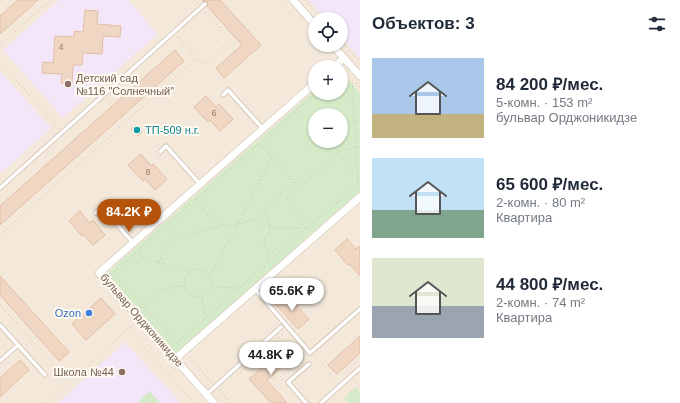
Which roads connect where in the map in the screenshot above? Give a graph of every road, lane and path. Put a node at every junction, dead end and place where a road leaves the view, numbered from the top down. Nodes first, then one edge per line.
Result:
1 (50, 0) edge
2 (194, 0) edge
3 (292, 0) edge
4 (305, 0) edge
5 (205, 4) dead end
6 (201, 7) junction
7 (316, 12) edge
8 (308, 18) edge
9 (176, 36) dead end
10 (0, 45) edge
11 (348, 49) edge
12 (338, 52) edge
13 (197, 58) junction
14 (344, 58) joint
15 (0, 62) edge
16 (360, 62) edge
17 (360, 76) edge
18 (352, 78) dead end
19 (308, 89) edge
20 (223, 95) dead end
21 (308, 100) edge
22 (298, 108) junction
23 (308, 119) edge
24 (360, 120) edge
25 (354, 121) junction
26 (348, 122) edge
27 (263, 129) junction
28 (62, 132) junction
29 (258, 144) junction
30 (360, 146) edge
31 (356, 147) junction
32 (334, 148) edge
33 (160, 152) dead end
34 (338, 152) junction
35 (272, 158) junction
36 (358, 175) junction
37 (360, 178) edge
38 (294, 181) junction
39 (360, 182) edge
40 (200, 184) junction
41 (358, 184) junction
42 (299, 187) junction
43 (0, 188) edge
44 (281, 193) junction
45 (360, 197) edge
46 (287, 198) junction
47 (196, 199) junction
48 (265, 208) junction
49 (95, 213) dead end
50 (254, 220) junction
51 (237, 224) junction
52 (311, 225) junction
53 (223, 226) junction
54 (271, 228) junction
55 (307, 228) junction
56 (0, 235) edge
57 (133, 242) junction
58 (135, 254) junction
59 (159, 262) junction
60 (270, 262) junction
61 (190, 273) junction
62 (210, 276) junction
63 (185, 286) junction
64 (211, 287) junction
65 (239, 288) junction
66 (255, 289) junction
67 (202, 297) junction
68 (0, 305) edge
69 (143, 307) junction
70 (360, 309) edge
71 (205, 318) junction
72 (140, 319) junction
73 (0, 325) edge
74 (281, 327) dead end
75 (129, 330) junction
76 (286, 332) dead end
77 (31, 340) dead end
78 (176, 343) junction
79 (18, 345) junction
80 (184, 352) junction
81 (305, 354) dead end
82 (315, 356) dead end
83 (175, 359) junction
84 (0, 361) edge
85 (309, 364) dead end
86 (360, 368) edge
87 (45, 375) dead end
88 (236, 376) dead end
89 (350, 376) junction
90 (284, 382) dead end
91 (341, 385) junction
92 (215, 386) junction
93 (360, 387) edge
94 (207, 394) junction
95 (47, 403) edge
96 (193, 403) edge
97 (214, 403) edge
98 (230, 403) edge
99 (306, 403) edge
100 (321, 403) edge

1 - 10 path
2 - 6 path
3 - 8 street
4 - 7 path
5 - 6 lane
6 - 13 path
6 - 28 lane
9 - 13 path
11 - 16 path
12 - 14 street
13 - 56 path
14 - 17 street
15 - 28 path
18 - 25 path
19 - 27 street, бульвар Орджоникидзе
20 - 27 lane
21 - 22 path
22 - 23 path
22 - 29 path
24 - 25 path
25 - 26 path
25 - 31 path
27 - 40 street, бульвар Орджоникидзе
28 - 43 lane
29 - 35 path
29 - 47 path
30 - 31 path
31 - 34 path
31 - 36 path
32 - 34 path
33 - 40 lane
34 - 36 path
34 - 42 path
35 - 38 path
35 - 51 path
36 - 37 path
36 - 41 path
38 - 42 path
38 - 44 path
39 - 41 path
40 - 57 street, бульвар Орджоникидзе
41 - 52 path
42 - 46 path
44 - 46 path
44 - 48 path
45 - 66 street
46 - 52 path
47 - 53 path
47 - 58 path
48 - 50 path
48 - 54 path
49 - 57 lane
50 - 51 path
50 - 54 path
51 - 53 path
51 - 62 path
52 - 55 path
53 - 59 path
54 - 55 path
54 - 60 path
55 - 60 path
57 - 72 street, бульвар Орджоникидзе
58 - 59 path
58 - 69 path
59 - 61 path
60 - 65 path
61 - 62 path
61 - 63 path
62 - 64 path
63 - 67 path
63 - 69 path
64 - 65 path
64 - 67 path
65 - 71 path
66 - 70 lane
66 - 80 street
67 - 71 path
68 - 77 path
69 - 78 path
71 - 78 path
72 - 75 path
72 - 83 street, бульвар Орджоникидзе
73 - 79 lane
74 - 92 lane
75 - 95 path
75 - 96 path
76 - 88 path
78 - 80 path
79 - 84 lane
79 - 87 lane
80 - 83 street
80 - 92 path
81 - 90 path
82 - 91 path
83 - 94 street, бульвар Орджоникидзе
85 - 99 lane
86 - 89 lane
89 - 91 lane
89 - 93 path
91 - 100 lane
92 - 94 lane
92 - 98 path
94 - 97 street, бульвар Орджоникидзе

